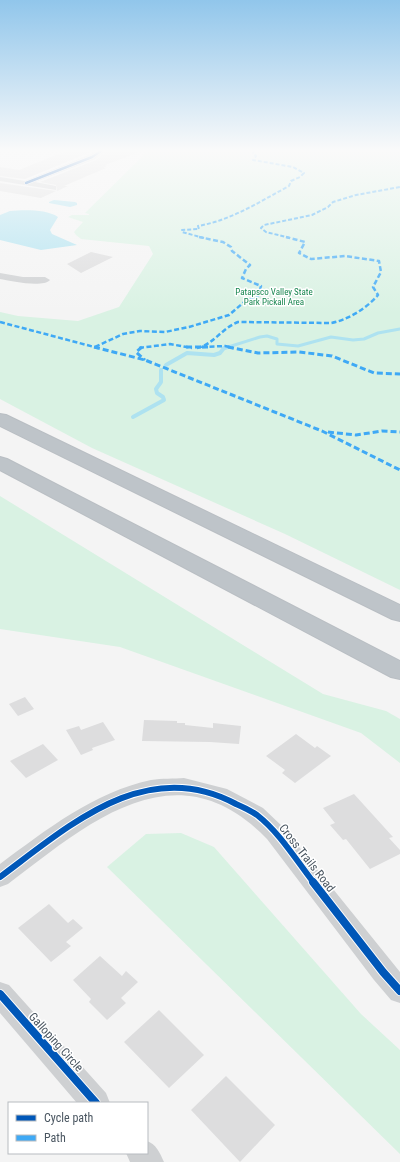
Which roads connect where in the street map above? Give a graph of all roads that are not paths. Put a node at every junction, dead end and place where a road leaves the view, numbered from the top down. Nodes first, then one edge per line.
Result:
1 (0, 276) edge
2 (45, 280) dead end
3 (0, 419) edge
4 (0, 463) edge
5 (400, 614) edge
6 (400, 671) edge
7 (0, 877) edge
8 (400, 991) edge
9 (0, 994) edge
10 (95, 1102) edge
11 (142, 1154) edge
12 (149, 1162) edge

1 - 2 street
3 - 5 highway
4 - 6 highway
7 - 8 street, Cross Trails Road
9 - 10 street, Galloping Circle
11 - 12 street

